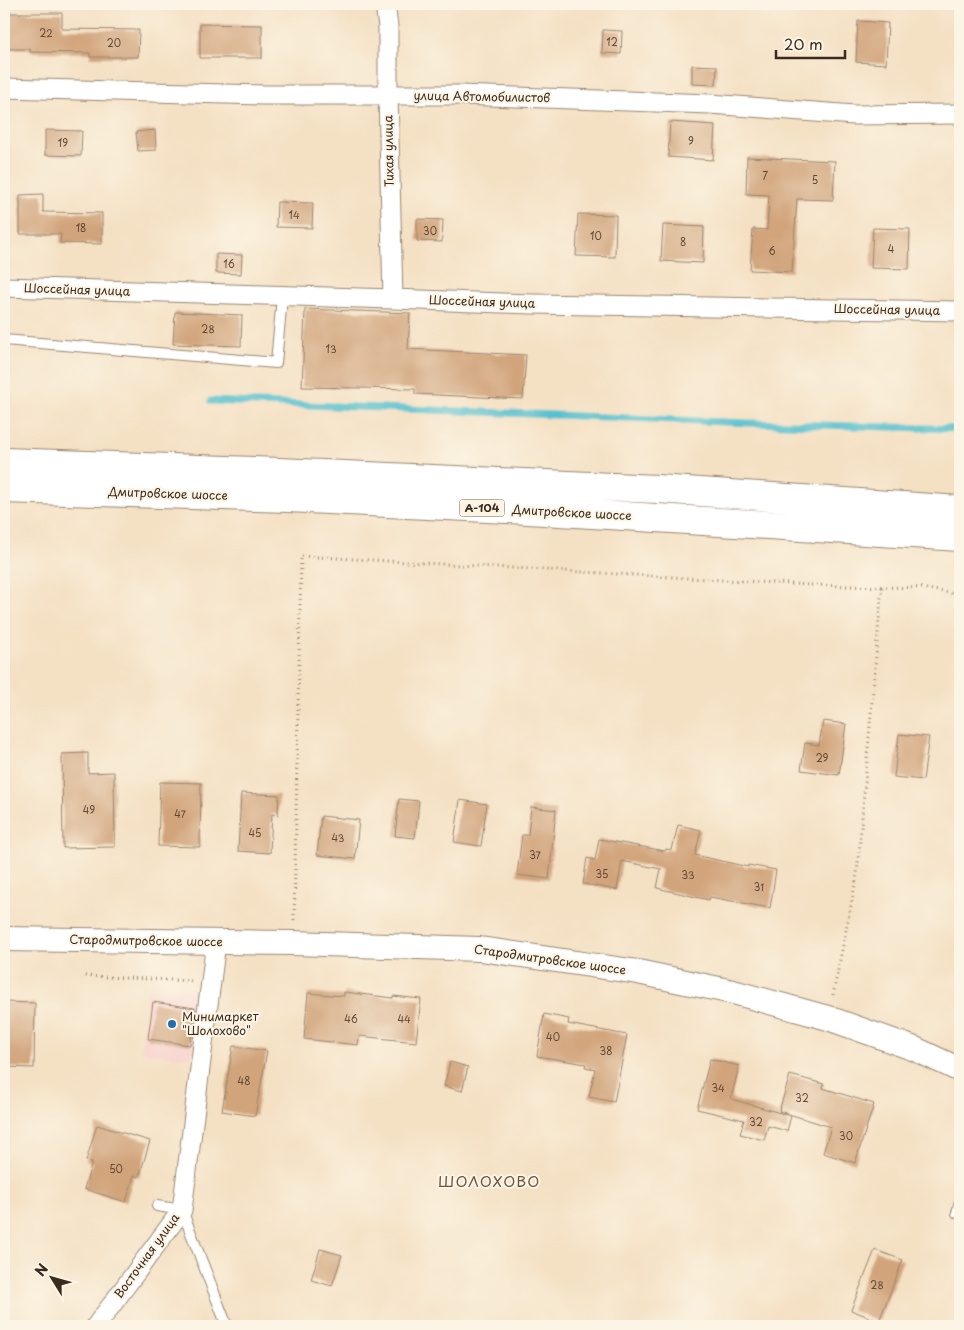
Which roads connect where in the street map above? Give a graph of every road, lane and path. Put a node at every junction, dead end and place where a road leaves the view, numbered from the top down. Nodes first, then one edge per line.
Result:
1 (386, 4) edge
2 (4, 88) edge
3 (388, 95) junction
4 (960, 114) edge
5 (4, 288) edge
6 (282, 297) junction
7 (393, 298) junction
8 (960, 311) edge
9 (4, 340) edge
10 (4, 462) edge
11 (4, 489) edge
12 (960, 510) edge
13 (960, 537) edge
14 (882, 586) junction
15 (960, 595) edge
16 (4, 939) edge
17 (216, 942) junction
18 (293, 943) junction
19 (85, 976) dead end
20 (211, 982) junction
21 (828, 1018) junction
22 (960, 1070) edge
23 (960, 1201) edge
24 (158, 1206) dead end
25 (182, 1210) junction
26 (957, 1213) dead end
27 (96, 1326) edge
28 (227, 1326) edge

1 - 3 street, Тихая улица
2 - 3 street, улица Автомобилистов
3 - 4 street, улица Автомобилистов
3 - 7 street, Тихая улица
5 - 6 street, Шоссейная улица
6 - 7 street, Шоссейная улица
6 - 9 lane
7 - 8 street, Шоссейная улица
10 - 12 highway, Дмитровское шоссе / А-104
11 - 13 highway, Дмитровское шоссе / А-104
14 - 15 path
14 - 18 path
14 - 21 path
16 - 17 street, Стародмитровское шоссе
17 - 18 street, Стародмитровское шоссе
17 - 20 street
18 - 21 street, Стародмитровское шоссе
19 - 20 path
20 - 25 street
21 - 22 street, Стародмитровское шоссе
23 - 26 lane
24 - 25 lane
25 - 27 street, Восточная улица
25 - 28 lane

